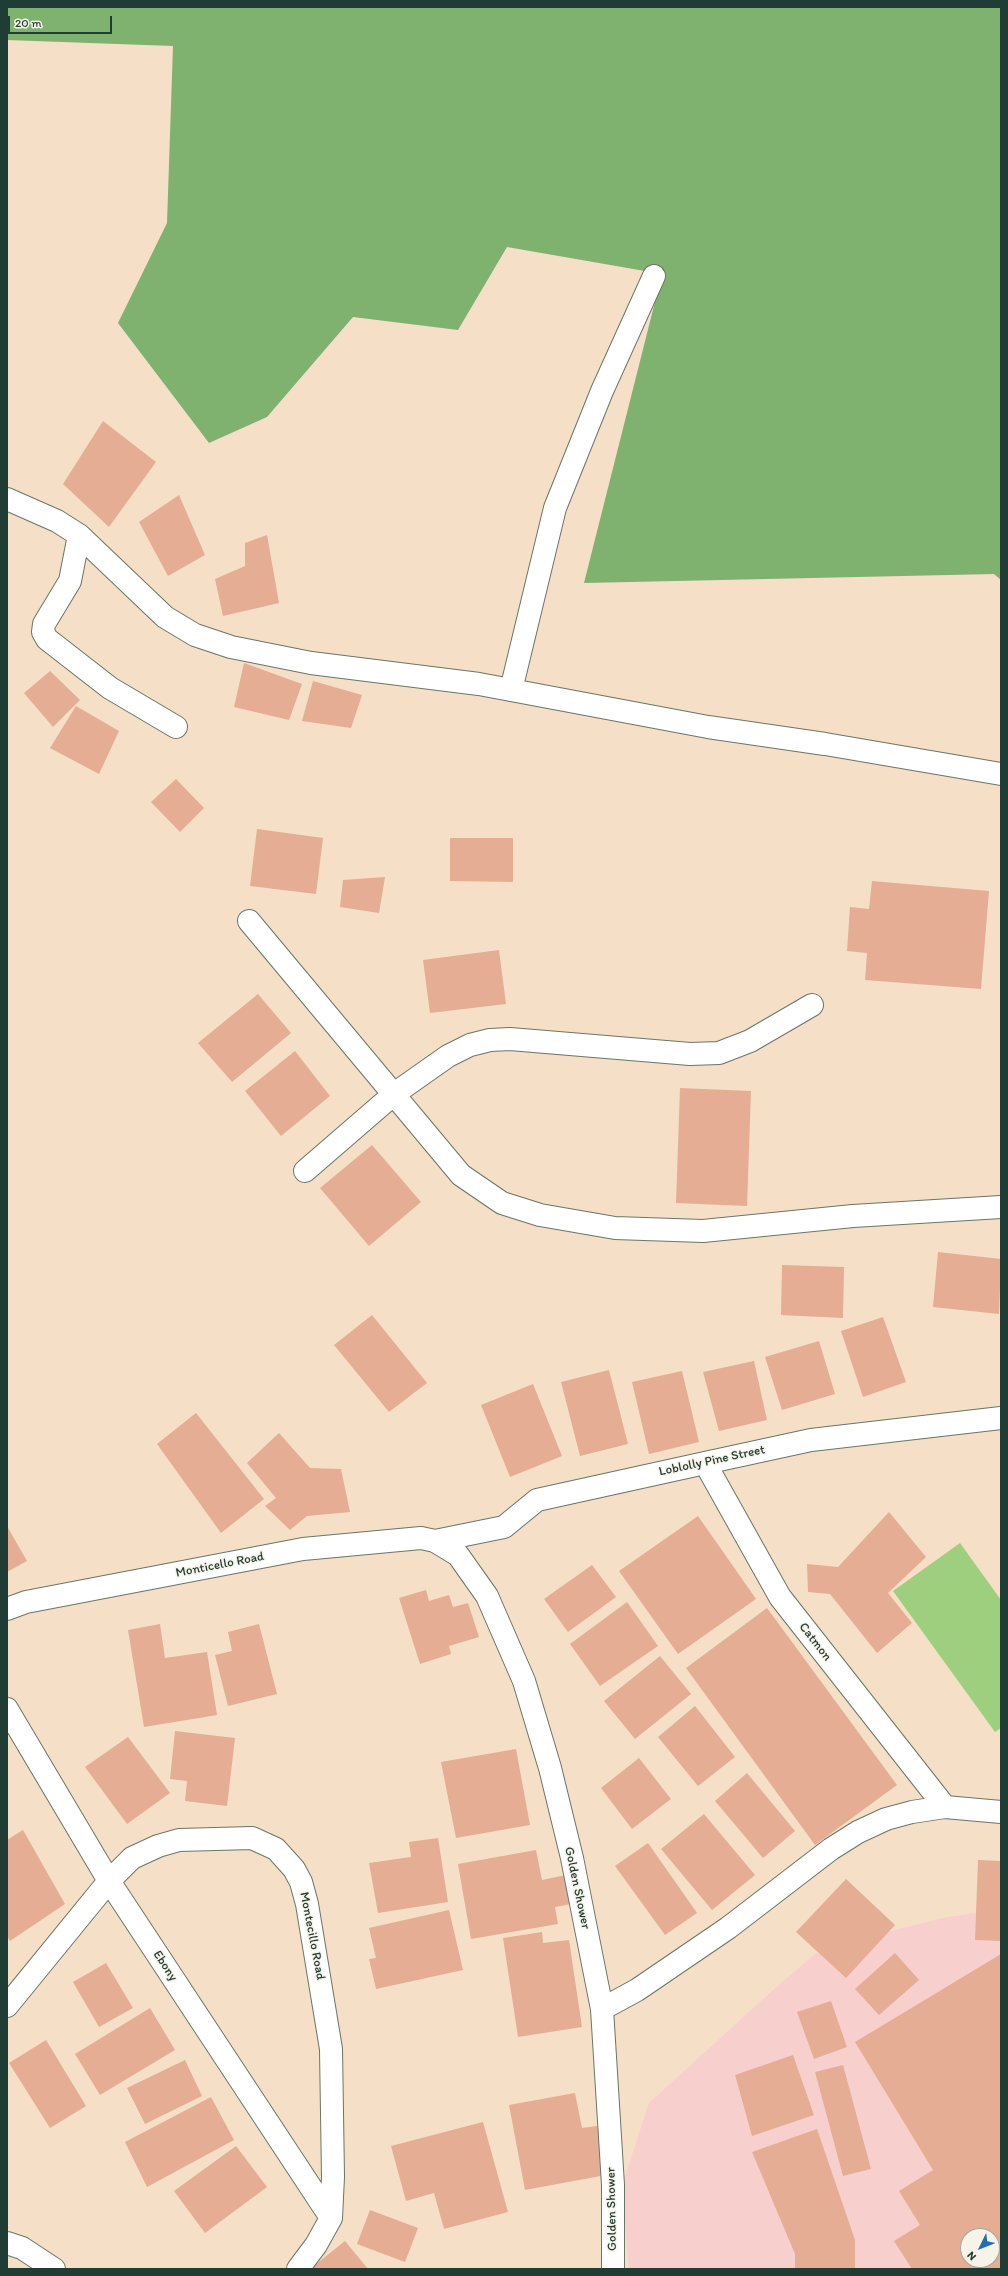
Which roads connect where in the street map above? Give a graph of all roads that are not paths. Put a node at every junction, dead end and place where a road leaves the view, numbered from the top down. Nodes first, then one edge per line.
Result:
1 (654, 276) dead end
2 (7, 499) edge
3 (79, 535) junction
4 (511, 690) junction
5 (176, 727) dead end
6 (1001, 774) edge
7 (249, 921) dead end
8 (812, 1005) dead end
9 (394, 1094) junction
10 (305, 1171) dead end
11 (1001, 1207) edge
12 (1001, 1418) edge
13 (705, 1463) junction
14 (435, 1541) junction
15 (7, 1609) edge
16 (7, 1708) edge
17 (945, 1807) junction
18 (1001, 1812) edge
19 (109, 1881) junction
20 (7, 2006) edge
21 (602, 2009) junction
22 (331, 2218) junction
23 (7, 2243) edge
24 (54, 2269) edge
25 (298, 2269) edge
26 (612, 2269) edge

1 - 4 street
2 - 3 street
3 - 4 street
3 - 5 street
4 - 6 street
7 - 9 street
8 - 9 street
9 - 10 street
9 - 11 street
12 - 13 street, Loblolly Pine Street
13 - 14 street, Loblolly Pine Street
13 - 17 street, Catmon
14 - 15 street, Monticello Road
14 - 21 street, Golden Shower
16 - 19 street, Ebony
17 - 18 street
17 - 21 street
19 - 20 street, Montecillo Road
19 - 22 street, Ebony
19 - 22 street, Montecillo Road
21 - 26 street, Golden Shower
22 - 25 street, Montecillo Road
23 - 24 street

